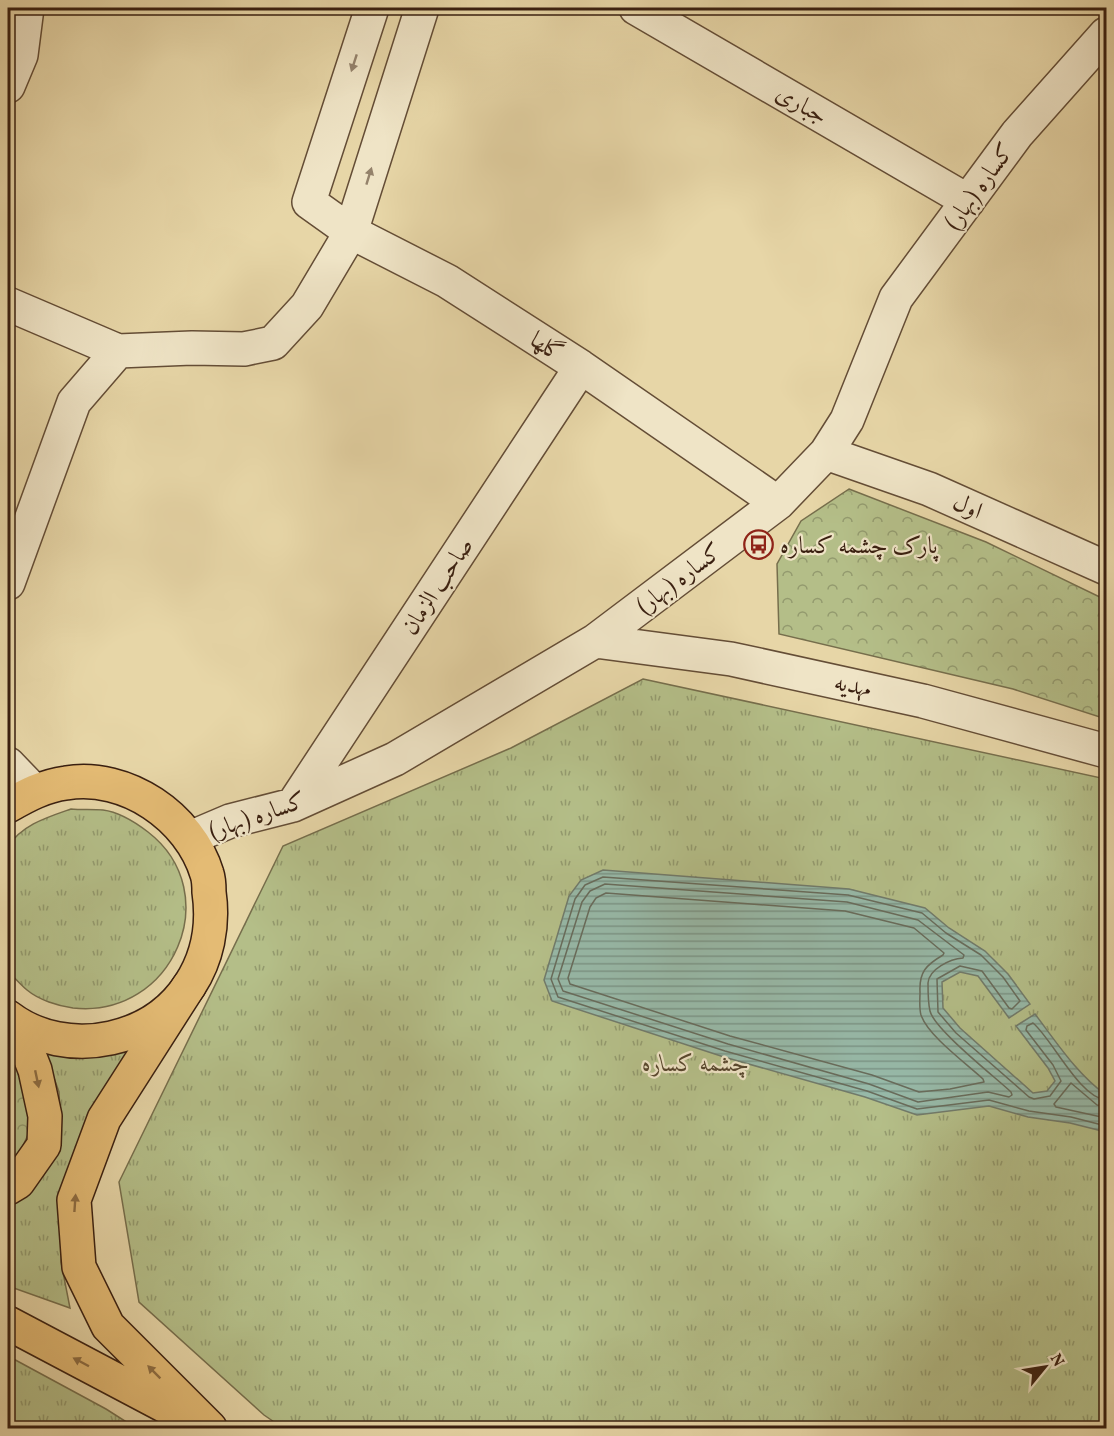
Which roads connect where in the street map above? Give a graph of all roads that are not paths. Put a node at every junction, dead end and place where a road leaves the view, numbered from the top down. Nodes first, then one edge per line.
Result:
1 (27, 8) edge
2 (372, 8) edge
3 (422, 8) edge
4 (636, 8) edge
5 (1107, 34) edge
6 (8, 86) edge
7 (968, 201) junction
8 (351, 232) junction
9 (8, 304) edge
10 (117, 351) junction
11 (581, 367) junction
12 (826, 453) junction
13 (778, 502) junction
14 (1107, 568) edge
15 (8, 582) edge
16 (595, 641) junction
17 (1107, 751) edge
18 (8, 764) edge
19 (20, 798) edge
20 (293, 806) junction
21 (190, 838) junction
22 (189, 986) junction
23 (12, 1021) edge
24 (8, 1188) edge
25 (8, 1323) edge
26 (208, 1428) edge

1 - 6 street
2 -> 8 street, گلها
8 -> 3 street
4 - 7 street, جباری
5 - 7 street, کساره (بهار)
7 - 12 street, کساره (بهار)
8 - 10 street
8 - 11 street, گلها
9 - 10 street
10 - 15 street
11 - 13 street, گلها
11 - 20 street, صاحب الزمان
12 - 13 street, کساره (بهار)
12 - 14 street, اول
13 - 16 street, کساره (بهار)
16 - 17 street, مهدیه
16 - 20 street, کساره (بهار)
18 - 19 street
19 - 21 main road
20 - 21 street, کساره (بهار)
21 - 22 main road
22 - 23 main road
26 -> 22 main road
23 -> 24 main road
26 -> 25 main road

